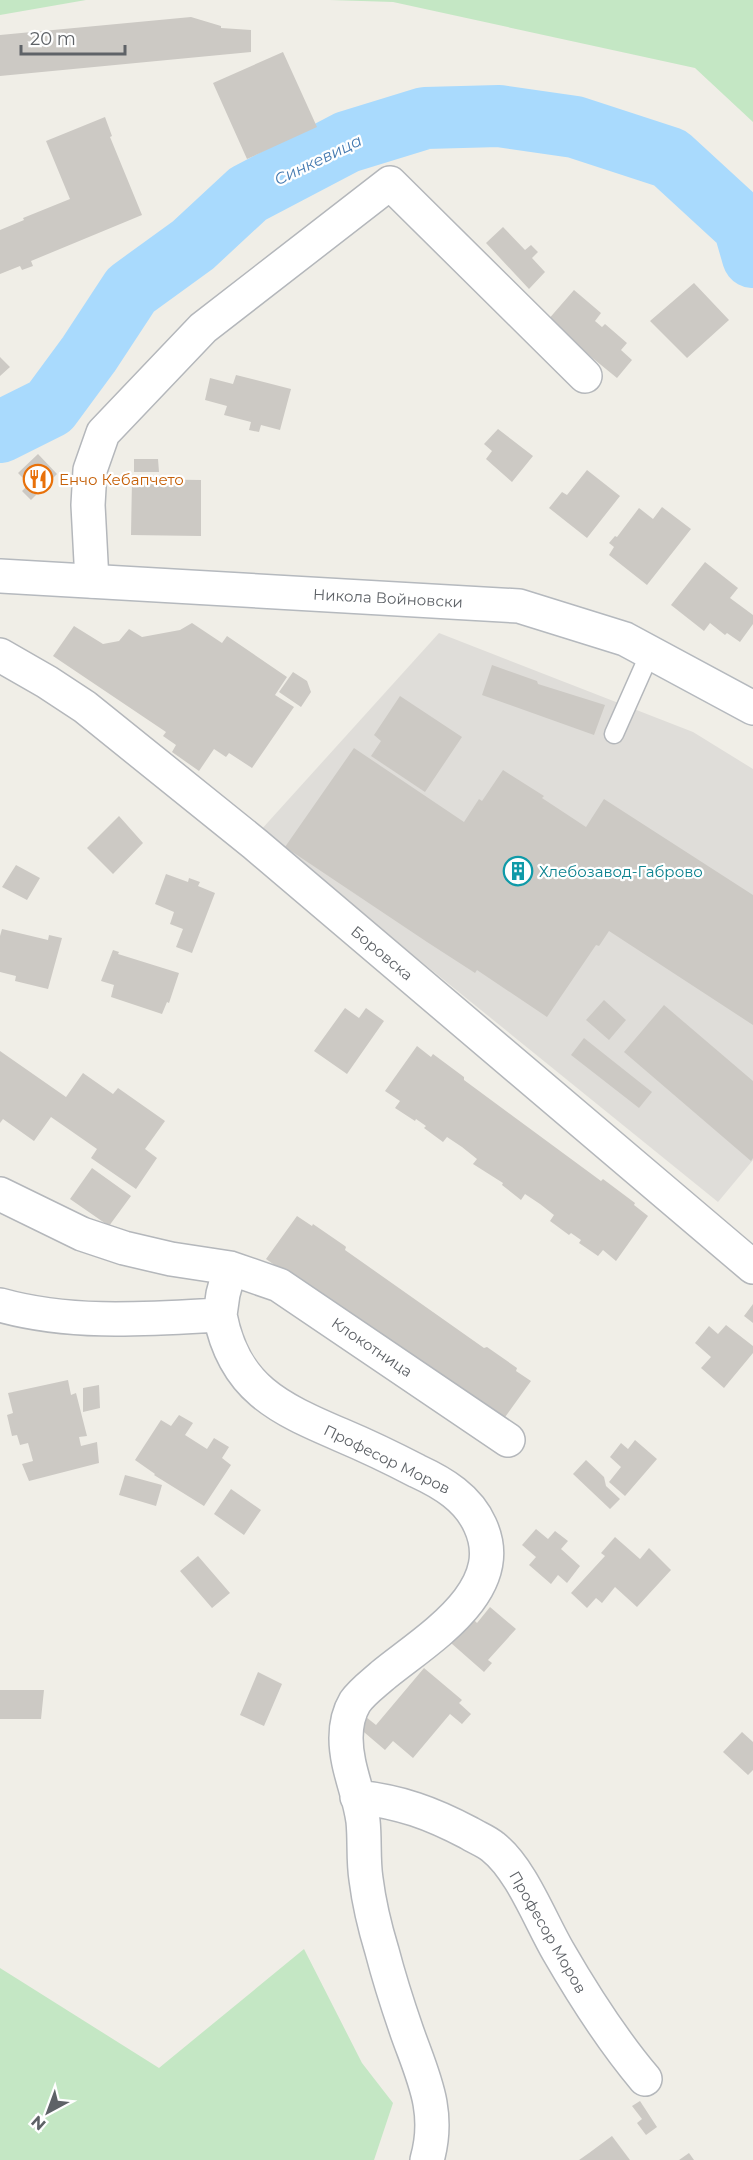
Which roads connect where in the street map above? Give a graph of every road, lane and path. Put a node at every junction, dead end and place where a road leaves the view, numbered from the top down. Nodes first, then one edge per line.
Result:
1 (585, 376) dead end
2 (0, 576) edge
3 (92, 581) junction
4 (650, 653) junction
5 (0, 655) edge
6 (753, 708) edge
7 (614, 734) dead end
8 (0, 1194) edge
9 (753, 1267) edge
10 (230, 1268) junction
11 (0, 1305) edge
12 (220, 1315) junction
13 (508, 1440) dead end
14 (357, 1797) junction
15 (645, 2079) dead end
16 (427, 2160) edge

1 - 3 street
2 - 3 street, Никола Войновски
3 - 4 street, Никола Войновски
4 - 6 street, Никола Войновски
4 - 7 lane
5 - 9 street, Боровска
8 - 10 street, Клокотница
10 - 12 street
10 - 13 street, Клокотница
11 - 12 street
12 - 14 street, Професор Моров
14 - 15 street, Професор Моров
14 - 16 street, Професор Моров

